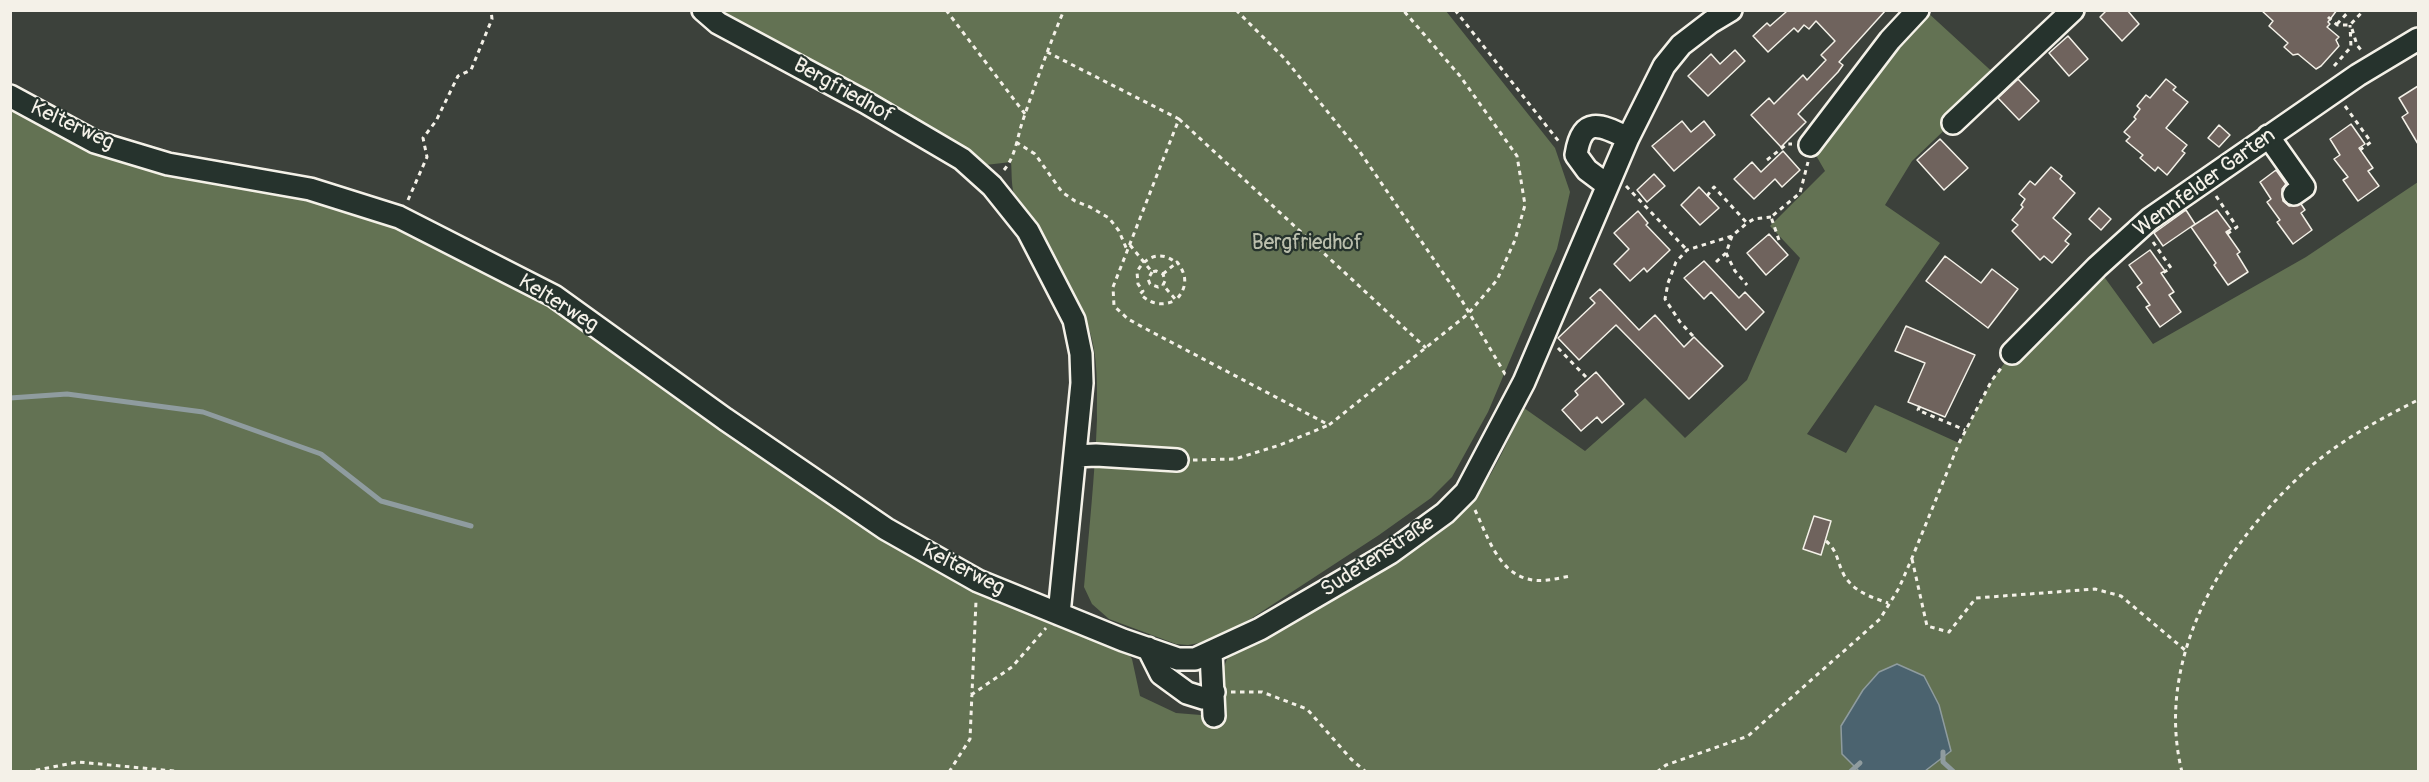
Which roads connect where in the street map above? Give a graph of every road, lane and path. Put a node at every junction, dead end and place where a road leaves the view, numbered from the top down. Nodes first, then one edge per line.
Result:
1 (491, 10) edge
2 (702, 10) edge
3 (946, 10) edge
4 (1064, 10) edge
5 (1236, 10) edge
6 (1403, 10) edge
7 (1455, 10) edge
8 (1731, 10) edge
9 (1918, 10) edge
10 (2073, 10) edge
11 (2350, 10) edge
12 (2364, 10) edge
13 (2328, 17) dead end
14 (2337, 25) junction
15 (2350, 25) junction
16 (2418, 39) edge
17 (2357, 45) dead end
18 (1047, 52) junction
19 (2333, 80) junction
20 (10, 96) edge
21 (1025, 114) junction
22 (1179, 119) junction
23 (1953, 123) dead end
24 (2268, 136) junction
25 (1628, 138) junction
26 (1016, 142) junction
27 (1810, 144) junction
28 (2360, 150) dead end
29 (1576, 154) junction
30 (1767, 160) dead end
31 (1011, 162) dead end
32 (1610, 179) junction
33 (2294, 194) dead end
34 (411, 195) dead end
35 (1707, 196) dead end
36 (2219, 201) dead end
37 (1771, 217) junction
38 (1747, 223) junction
39 (2227, 234) dead end
40 (1732, 236) junction
41 (1779, 240) dead end
42 (1130, 244) junction
43 (2156, 247) dead end
44 (1128, 250) junction
45 (1687, 250) junction
46 (1725, 253) junction
47 (1144, 262) junction
48 (1716, 262) dead end
49 (1176, 263) junction
50 (1152, 272) junction
51 (1163, 274) junction
52 (2161, 274) dead end
53 (1150, 284) junction
54 (1163, 285) junction
55 (1747, 285) dead end
56 (1143, 291) junction
57 (1176, 300) junction
58 (1468, 314) junction
59 (1544, 334) junction
60 (1693, 336) dead end
61 (1426, 348) junction
62 (2012, 353) joint
63 (1586, 377) dead end
64 (1524, 382) junction
65 (2418, 400) edge
66 (1920, 406) dead end
67 (1329, 425) junction
68 (1965, 430) junction
69 (1075, 456) junction
70 (1177, 460) joint
71 (1466, 492) junction
72 (1826, 541) dead end
73 (1912, 558) junction
74 (1571, 576) dead end
75 (978, 581) junction
76 (1889, 604) junction
77 (1059, 614) junction
78 (1148, 648) junction
79 (2185, 650) junction
80 (1211, 653) junction
81 (1214, 692) junction
82 (971, 695) junction
83 (1214, 716) dead end
84 (27, 771) edge
85 (185, 771) edge
86 (949, 771) edge
87 (1366, 771) edge
88 (1657, 771) edge
89 (2182, 771) edge

1 - 34 path
2 - 69 street, Bergfriedhof
3 - 21 path
4 - 18 path
5 - 58 path
6 - 58 path
7 - 29 path
8 - 25 street, Sudetenstraße
9 - 27 street
10 - 23 street
11 - 14 path
12 - 15 path
13 - 14 path
14 - 15 path
15 - 17 path
15 - 19 path
16 - 19 street, Wennfelder Garten
18 - 21 path
18 - 22 path
19 - 24 street, Wennfelder Garten
19 - 28 path
20 - 75 street, Kelterweg
21 - 26 path
22 - 42 path
22 - 61 path
24 - 33 street
24 - 62 street, Wennfelder Garten
25 - 29 street
25 - 32 street, Sudetenstraße
26 - 31 path
26 - 44 path
27 - 30 path
27 - 37 path
29 - 32 street
32 - 45 path
32 - 59 street, Sudetenstraße
35 - 38 path
36 - 39 path
37 - 38 path
37 - 41 path
38 - 40 path
40 - 45 path
40 - 46 path
42 - 44 path
42 - 47 path
43 - 52 path
44 - 67 path
45 - 60 path
46 - 48 path
46 - 55 path
47 - 49 path
47 - 50 path
47 - 56 path
49 - 51 path
49 - 57 path
50 - 51 path
50 - 53 path
51 - 54 path
53 - 54 path
53 - 56 path
54 - 57 path
56 - 57 path
58 - 61 path
58 - 64 path
59 - 63 path
59 - 64 street, Sudetenstraße
61 - 67 path
62 - 68 path
64 - 71 street, Sudetenstraße
65 - 79 path
66 - 68 path
67 - 70 path
68 - 73 path
69 - 70 street
69 - 77 street, Bergfriedhof
71 - 74 path
71 - 80 street, Sudetenstraße
72 - 76 path
73 - 76 path
73 - 79 path
75 - 77 street, Kelterweg
75 - 82 path
76 - 88 path
77 - 78 street, Sudetenstraße
77 - 82 path
78 - 80 street, Sudetenstraße
78 - 81 street
79 - 89 path
80 - 81 street
81 - 83 street
81 - 87 path
82 - 86 path
84 - 85 path

